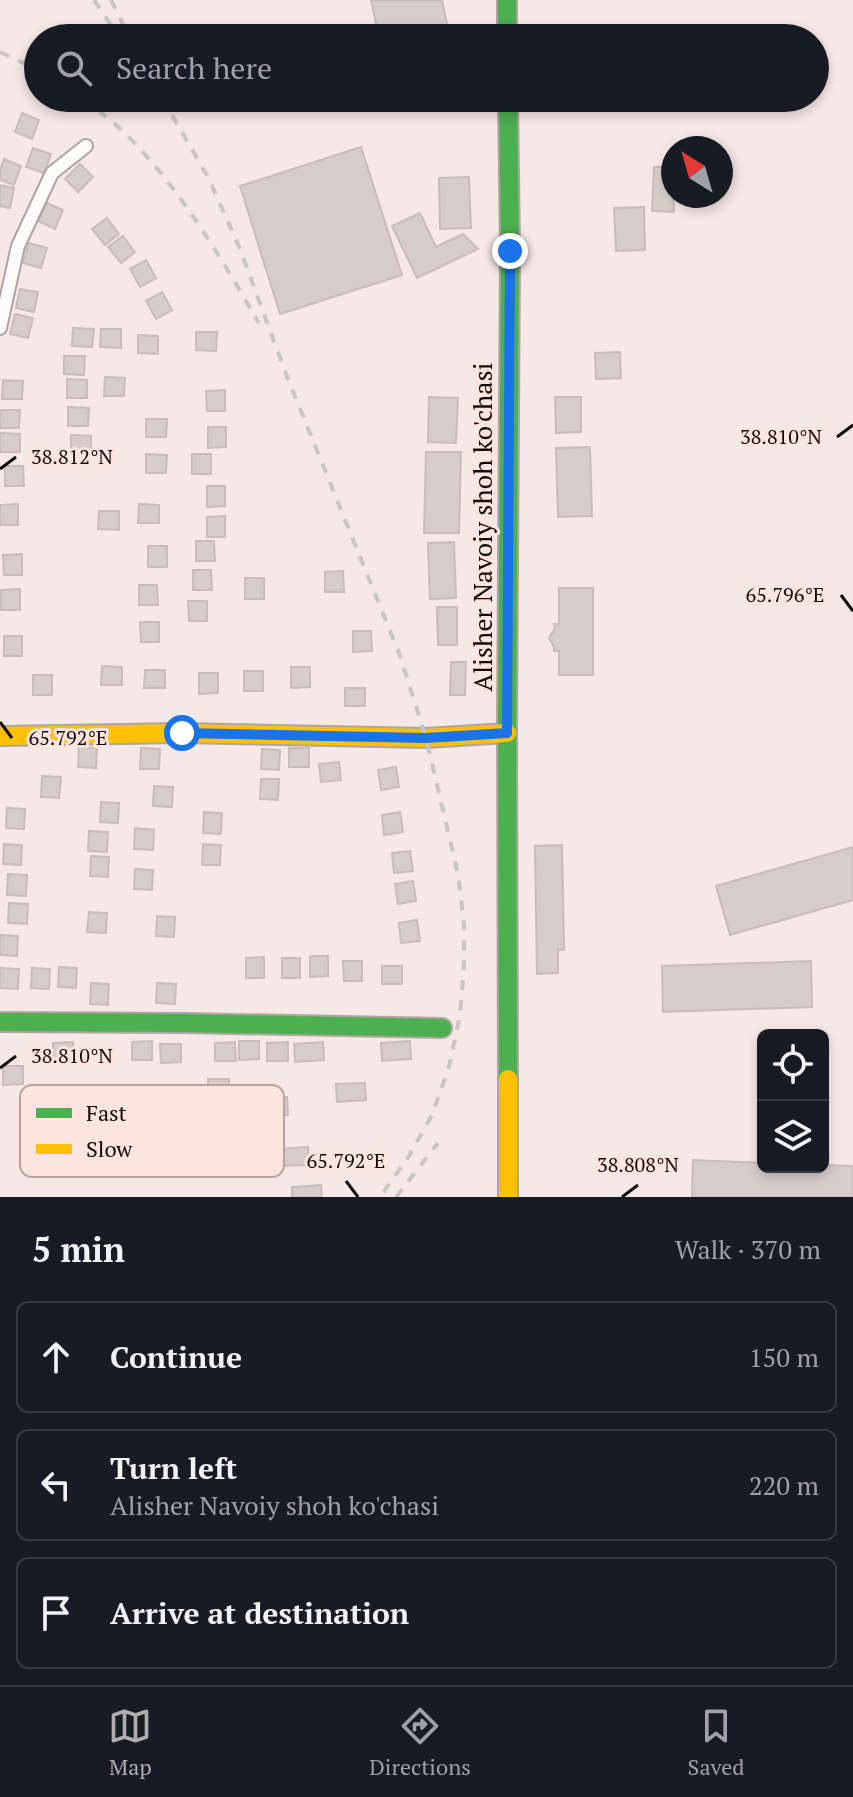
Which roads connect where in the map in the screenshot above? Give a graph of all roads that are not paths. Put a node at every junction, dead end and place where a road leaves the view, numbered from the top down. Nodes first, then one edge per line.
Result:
1 (507, 0) edge
2 (507, 24) edge
3 (508, 112) edge
4 (86, 146) dead end
5 (0, 328) edge
6 (507, 733) junction
7 (0, 736) edge
8 (0, 1022) edge
9 (442, 1028) dead end
10 (508, 1197) edge

1 - 2 street
3 - 6 street, Alisher Navoiy shoh ko'chasi
4 - 5 street
6 - 7 street
6 - 10 street, Alisher Navoiy shoh ko'chasi
8 - 9 street

